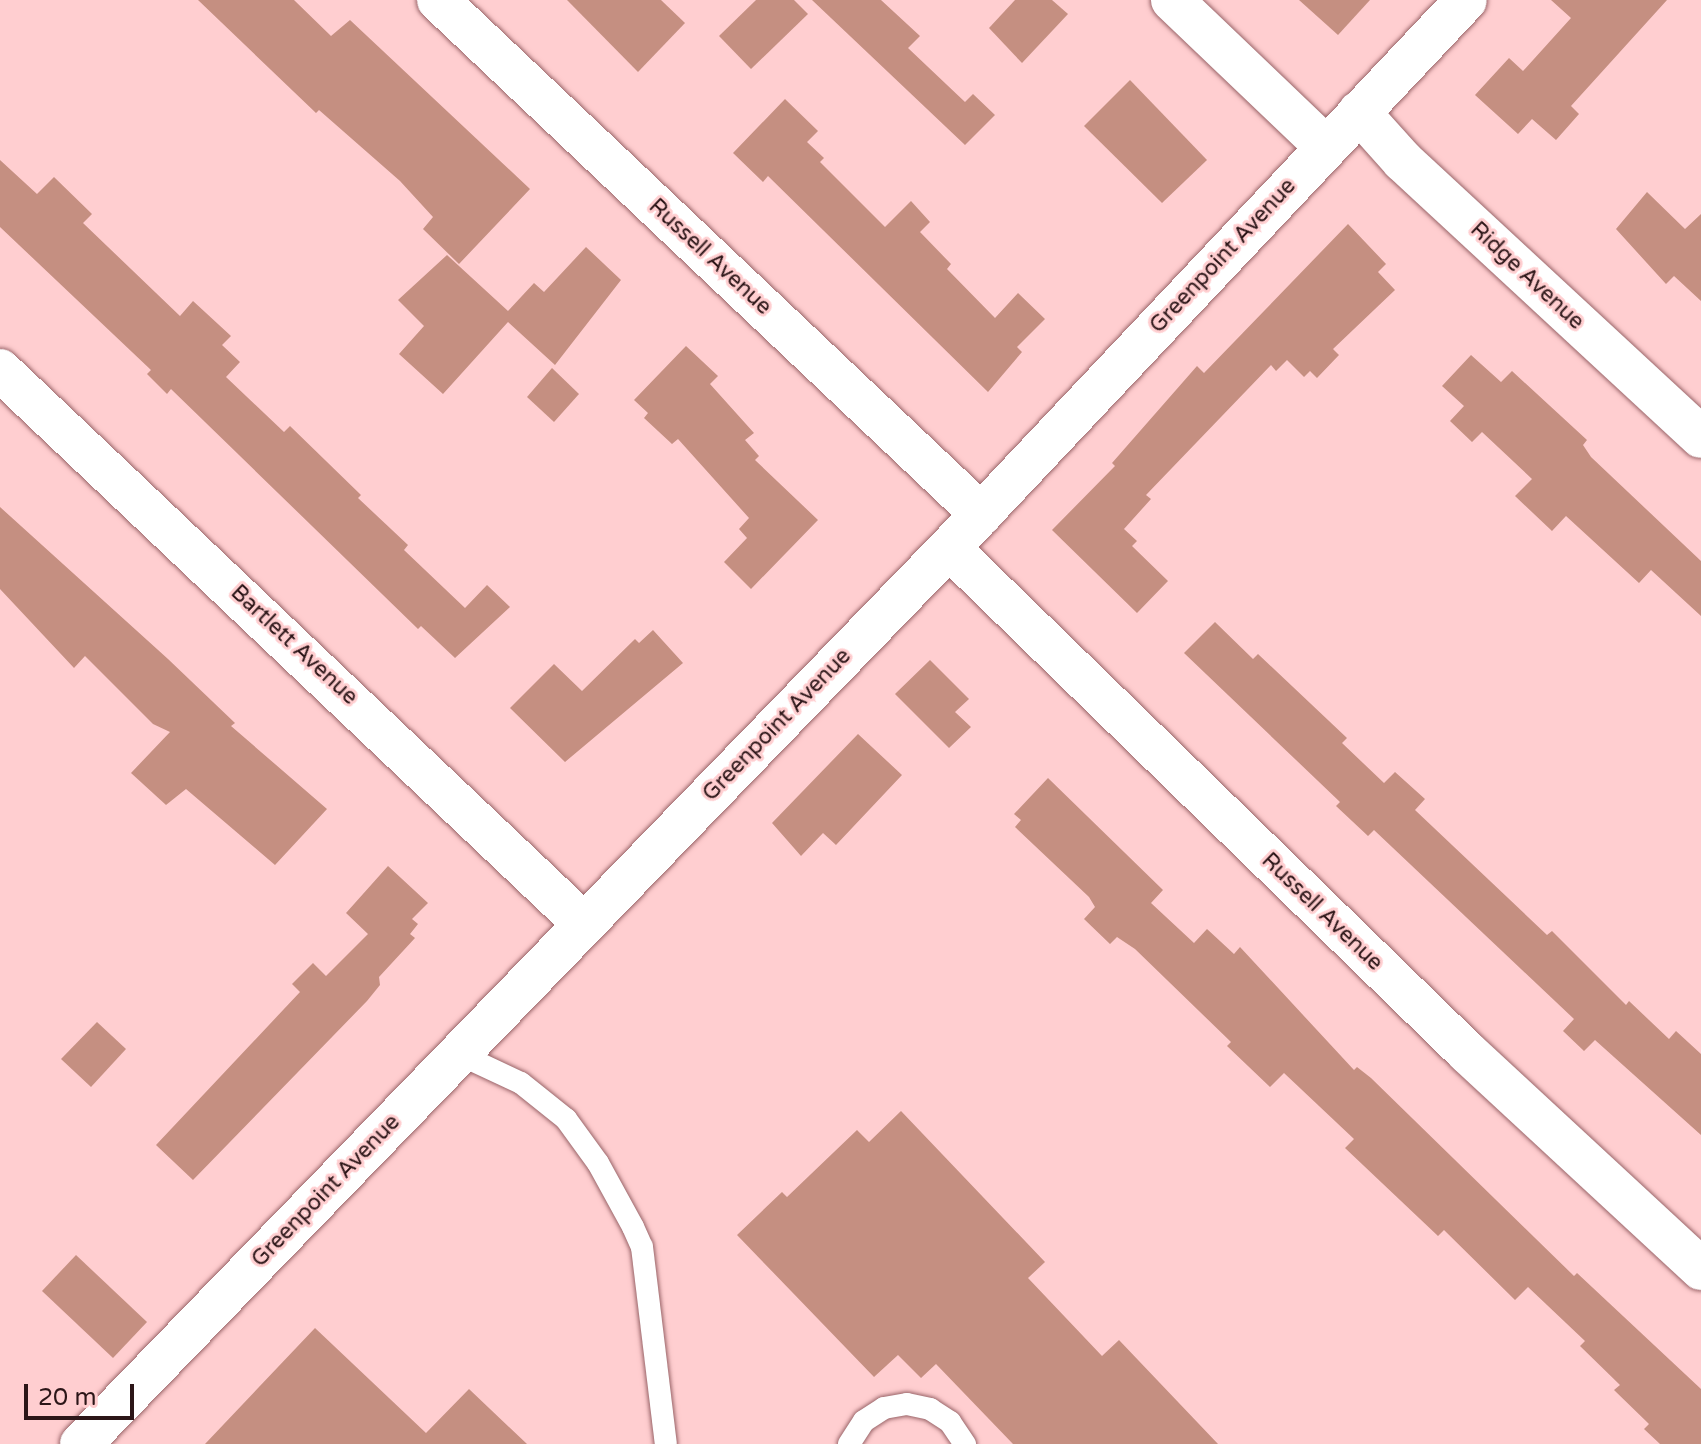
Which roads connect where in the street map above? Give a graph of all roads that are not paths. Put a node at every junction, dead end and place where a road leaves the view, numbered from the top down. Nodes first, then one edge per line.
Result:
1 (438, 0) edge
2 (1172, 0) edge
3 (1466, 0) edge
4 (1359, 112) junction
5 (1326, 147) junction
6 (0, 370) edge
7 (1701, 437) edge
8 (981, 514) junction
9 (949, 548) junction
10 (584, 924) junction
11 (459, 1054) junction
12 (1701, 1269) edge
13 (81, 1444) edge
14 (666, 1444) edge
15 (849, 1444) edge
16 (965, 1444) edge

1 - 8 street, Russell Avenue
2 - 5 street
3 - 4 street, Greenpoint Avenue
4 - 5 street, Greenpoint Avenue
4 - 7 street, Ridge Avenue
5 - 8 street, Greenpoint Avenue
6 - 10 street, Bartlett Avenue
8 - 9 street, Greenpoint Avenue
9 - 10 street, Greenpoint Avenue
9 - 12 street, Russell Avenue
10 - 11 street, Greenpoint Avenue
11 - 13 street, Greenpoint Avenue
11 - 14 lane
15 - 16 lane

